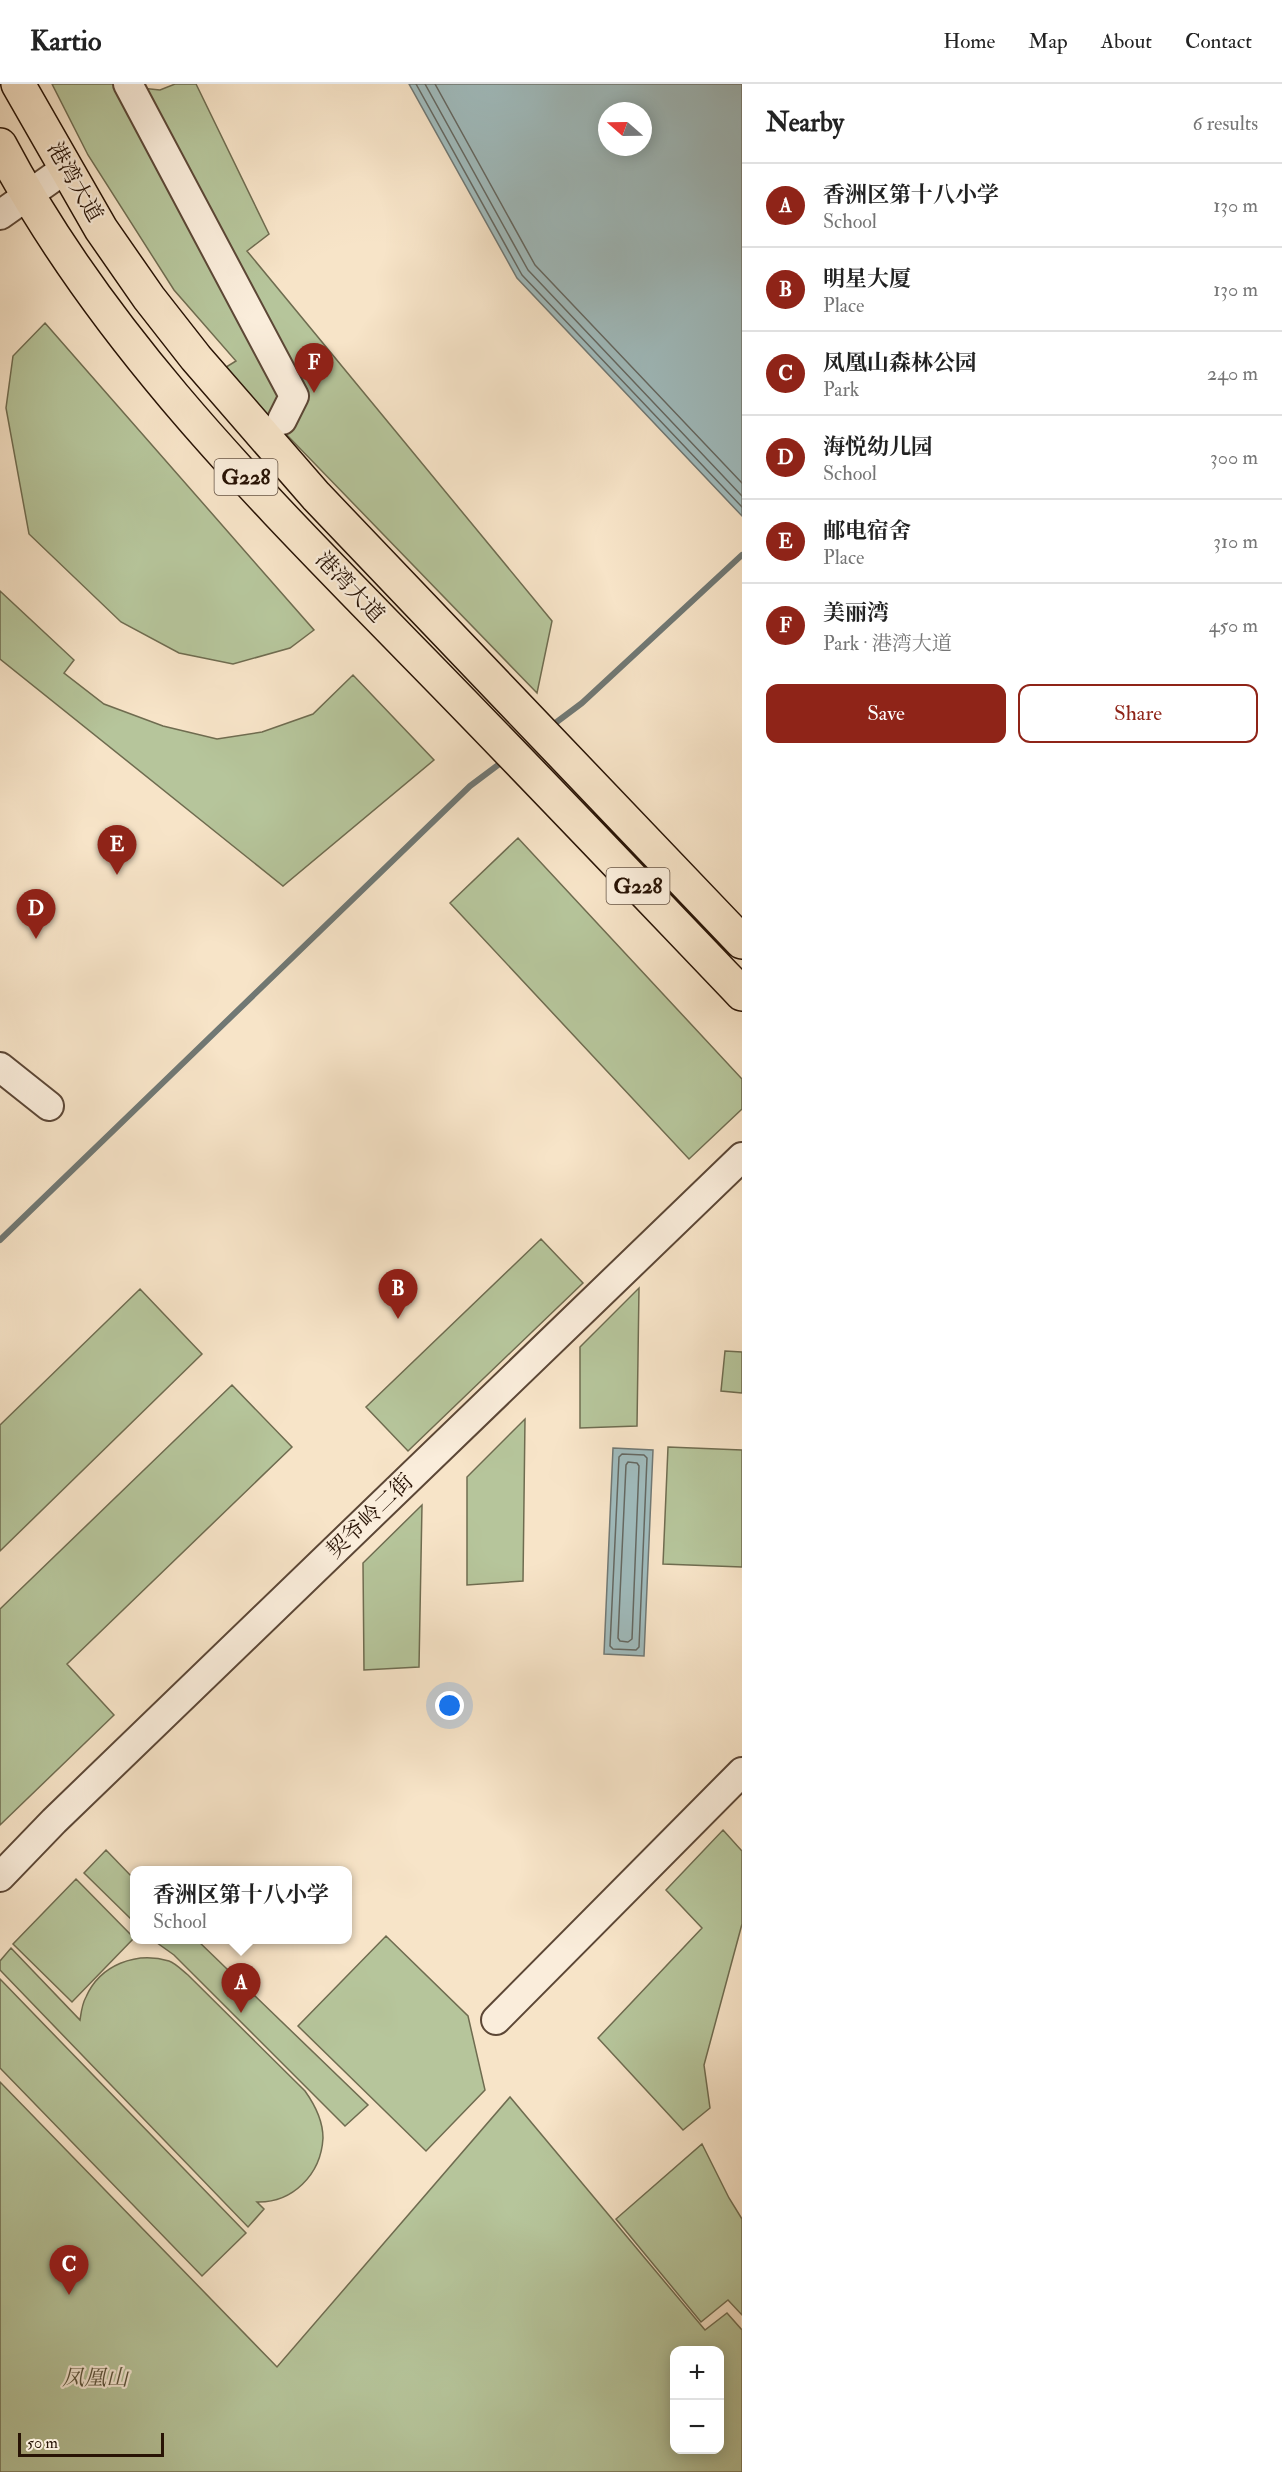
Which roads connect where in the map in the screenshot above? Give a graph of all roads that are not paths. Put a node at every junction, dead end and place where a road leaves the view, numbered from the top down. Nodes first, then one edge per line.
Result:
1 (18, 84) edge
2 (128, 84) edge
3 (0, 145) edge
4 (65, 169) junction
5 (27, 196) junction
6 (0, 215) edge
7 (282, 420) dead end
8 (742, 942) edge
9 (742, 994) edge
10 (0, 1067) edge
11 (49, 1106) dead end
12 (742, 1157) edge
13 (742, 1772) edge
14 (0, 1877) edge
15 (496, 2020) dead end

1 - 4 highway, 港湾大道 / G228
2 - 7 street
3 - 5 highway, 港湾大道 / G228
4 - 5 street
4 - 8 highway, 港湾大道 / G228
5 - 6 street
5 - 9 highway, 港湾大道 / G228
10 - 11 street
12 - 14 street, 契爷岭二街
13 - 15 street

